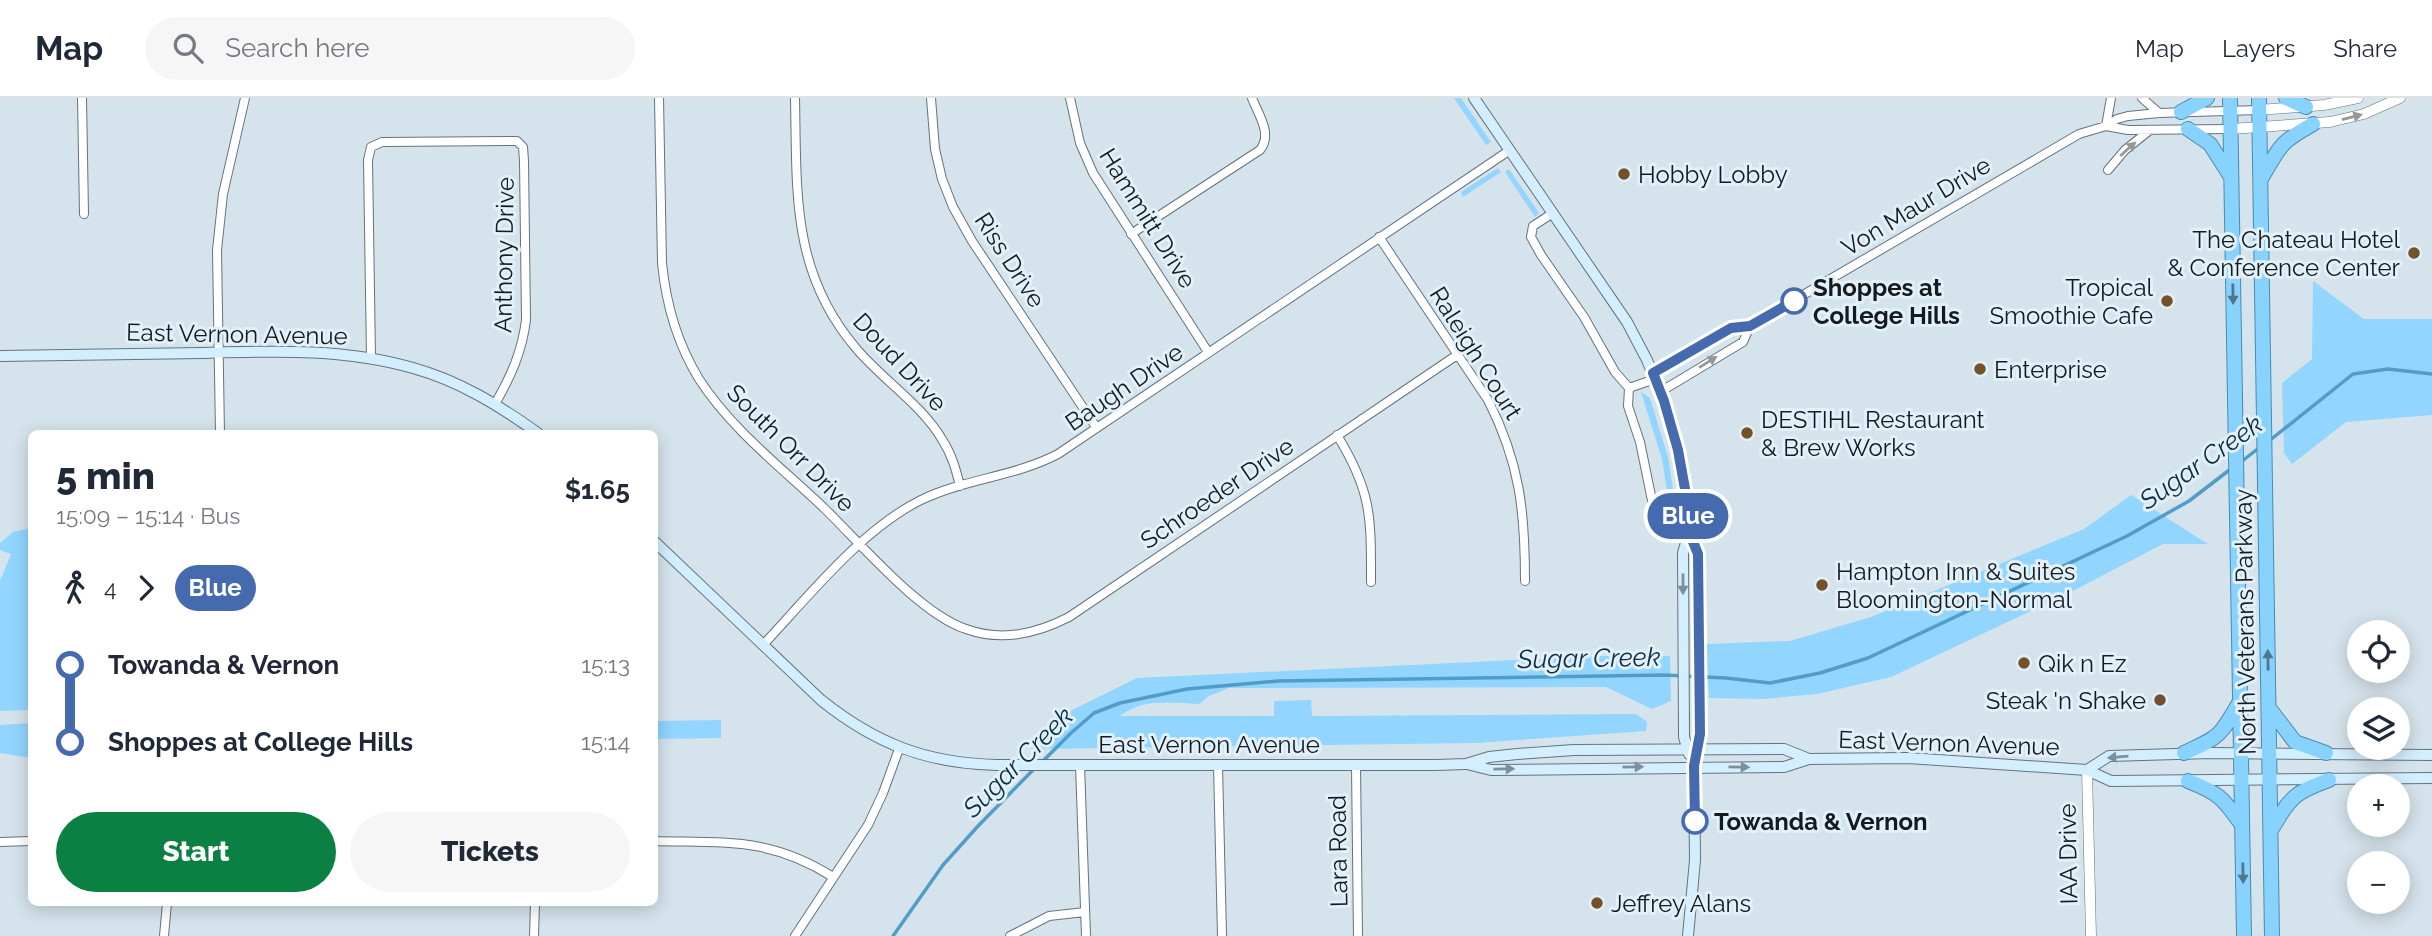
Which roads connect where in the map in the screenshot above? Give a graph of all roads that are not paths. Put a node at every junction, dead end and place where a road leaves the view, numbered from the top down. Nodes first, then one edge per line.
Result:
1 (82, 98) edge
2 (245, 98) edge
3 (659, 98) edge
4 (795, 98) edge
5 (931, 98) edge
6 (1070, 98) edge
7 (1252, 98) edge
8 (1474, 98) edge
9 (2112, 98) edge
10 (2142, 98) edge
11 (2207, 98) edge
12 (2286, 98) edge
13 (2358, 98) edge
14 (2400, 98) edge
15 (2259, 104) edge
16 (2230, 105) edge
17 (2306, 107) junction
18 (2181, 112) junction
19 (2159, 113) junction
20 (2313, 124) junction
21 (2106, 126) junction
22 (2260, 128) junction
23 (2231, 129) junction
24 (2150, 130) junction
25 (2189, 130) junction
26 (1510, 150) junction
27 (2108, 170) dead end
28 (2231, 177) junction
29 (2261, 180) junction
30 (1553, 213) junction
31 (84, 214) dead end
32 (1131, 234) junction
33 (1380, 237) junction
34 (1750, 326) junction
35 (218, 352) junction
36 (1208, 352) junction
37 (1457, 355) junction
38 (0, 356) edge
39 (371, 358) junction
40 (1654, 376) junction
41 (1629, 388) junction
42 (1660, 392) junction
43 (495, 404) junction
44 (1096, 427) junction
45 (220, 430) edge
46 (533, 430) edge
47 (1337, 435) junction
48 (960, 486) junction
49 (1689, 532) junction
50 (658, 545) edge
51 (860, 545) junction
52 (1525, 581) dead end
53 (1371, 582) dead end
54 (988, 635) joint
55 (763, 645) junction
56 (2240, 701) junction
57 (2269, 708) junction
58 (899, 749) junction
59 (1692, 750) junction
60 (2326, 752) junction
61 (2184, 753) junction
62 (2241, 753) junction
63 (2270, 753) junction
64 (2432, 755) edge
65 (1809, 759) junction
66 (1466, 764) junction
67 (1079, 765) junction
68 (1218, 765) junction
69 (1356, 765) junction
70 (1694, 766) junction
71 (2087, 770) junction
72 (2432, 778) edge
73 (2241, 780) junction
74 (2270, 780) junction
75 (2329, 780) junction
76 (2188, 781) junction
77 (2242, 826) junction
78 (2271, 831) junction
79 (28, 841) edge
80 (658, 841) edge
81 (0, 842) edge
82 (833, 877) junction
83 (167, 906) edge
84 (535, 906) edge
85 (1085, 912) junction
86 (164, 936) edge
87 (534, 936) edge
88 (794, 936) edge
89 (1010, 936) edge
90 (1086, 936) edge
91 (1222, 936) edge
92 (1358, 936) edge
93 (1688, 936) edge
94 (2091, 936) edge
95 (2244, 936) edge
96 (2273, 936) edge

1 - 31 street
2 - 35 street
3 - 51 street, South Orr Drive
4 - 48 street, Doud Drive
5 - 44 street, Riss Drive
6 - 32 street, Hammitt Drive
7 - 32 street
8 - 26 main road
9 - 21 street
10 - 19 street
11 - 18 highway
12 - 17 highway
13 - 17 street
20 -> 14 street
15 - 16 street, Von Maur Drive
15 - 17 street
15 - 22 highway, North Veterans Parkway
16 - 18 street, Von Maur Drive
16 - 23 highway, North Veterans Parkway
18 - 19 street, Von Maur Drive
19 - 21 street, Von Maur Drive
20 - 22 street
20 - 29 highway
21 - 24 street, Von Maur Drive
21 - 34 street, Von Maur Drive
22 - 23 street
22 - 29 highway, North Veterans Parkway
23 - 25 street, Von Maur Drive
23 - 28 highway, North Veterans Parkway
24 - 25 street, Von Maur Drive
27 -> 24 street
25 - 28 highway
26 - 30 main road
26 - 33 street, Baugh Drive
28 -> 56 highway, North Veterans Parkway
57 -> 29 highway, North Veterans Parkway
30 - 40 main road
30 - 41 street
32 - 36 street, Hammitt Drive
33 - 36 street, Baugh Drive
33 - 37 street, Raleigh Court
34 - 40 street, Von Maur Drive
42 -> 34 street, Von Maur Drive
35 - 38 main road, East Vernon Avenue
35 - 39 main road, East Vernon Avenue
35 - 45 street
36 - 44 street, Baugh Drive
37 - 47 street, Schroeder Drive
37 - 52 street, Raleigh Court
39 - 43 main road, East Vernon Avenue
39 - 43 street, Anthony Drive
40 - 41 street, Von Maur Drive
40 - 42 main road
41 - 49 street
42 - 49 main road
43 - 46 main road, East Vernon Avenue
44 - 48 street, Baugh Drive
47 - 53 street
47 - 54 street, Schroeder Drive
48 - 51 street, Baugh Drive
49 -> 59 main road
49 - 59 main road
50 - 55 main road, East Vernon Avenue
51 - 54 street, South Orr Drive
51 - 55 street, Baugh Drive
55 - 58 main road, East Vernon Avenue
56 - 61 highway
56 - 62 highway, North Veterans Parkway
57 - 60 highway
57 - 63 highway, North Veterans Parkway
58 - 67 main road, East Vernon Avenue
58 - 82 street
59 - 65 main road, East Vernon Avenue
59 - 66 main road, East Vernon Avenue
59 - 70 main road
60 - 63 main road, East Vernon Avenue
60 - 64 main road, East Vernon Avenue
61 - 62 main road, East Vernon Avenue
61 -> 71 main road, East Vernon Avenue
62 - 63 main road, East Vernon Avenue
62 - 73 highway, North Veterans Parkway
63 - 74 highway, North Veterans Parkway
70 -> 65 main road, East Vernon Avenue
65 - 71 main road, East Vernon Avenue
66 - 69 main road, East Vernon Avenue
66 -> 70 main road, East Vernon Avenue
67 - 68 main road, East Vernon Avenue
67 - 85 street
68 - 69 main road, East Vernon Avenue
68 - 91 street
69 - 92 street, Lara Road
70 - 93 main road
71 - 76 main road, East Vernon Avenue
71 - 94 street, IAA Drive
72 - 75 main road, East Vernon Avenue
73 - 74 main road, East Vernon Avenue
73 - 76 main road, East Vernon Avenue
73 - 77 highway, North Veterans Parkway
74 - 75 main road, East Vernon Avenue
74 - 78 highway, North Veterans Parkway
75 - 78 highway
76 - 77 highway
77 -> 95 highway, North Veterans Parkway
78 - 96 highway, North Veterans Parkway
79 - 81 street
80 - 82 street
82 - 88 street
83 - 86 street
84 - 87 street
85 - 89 street
85 - 90 street

